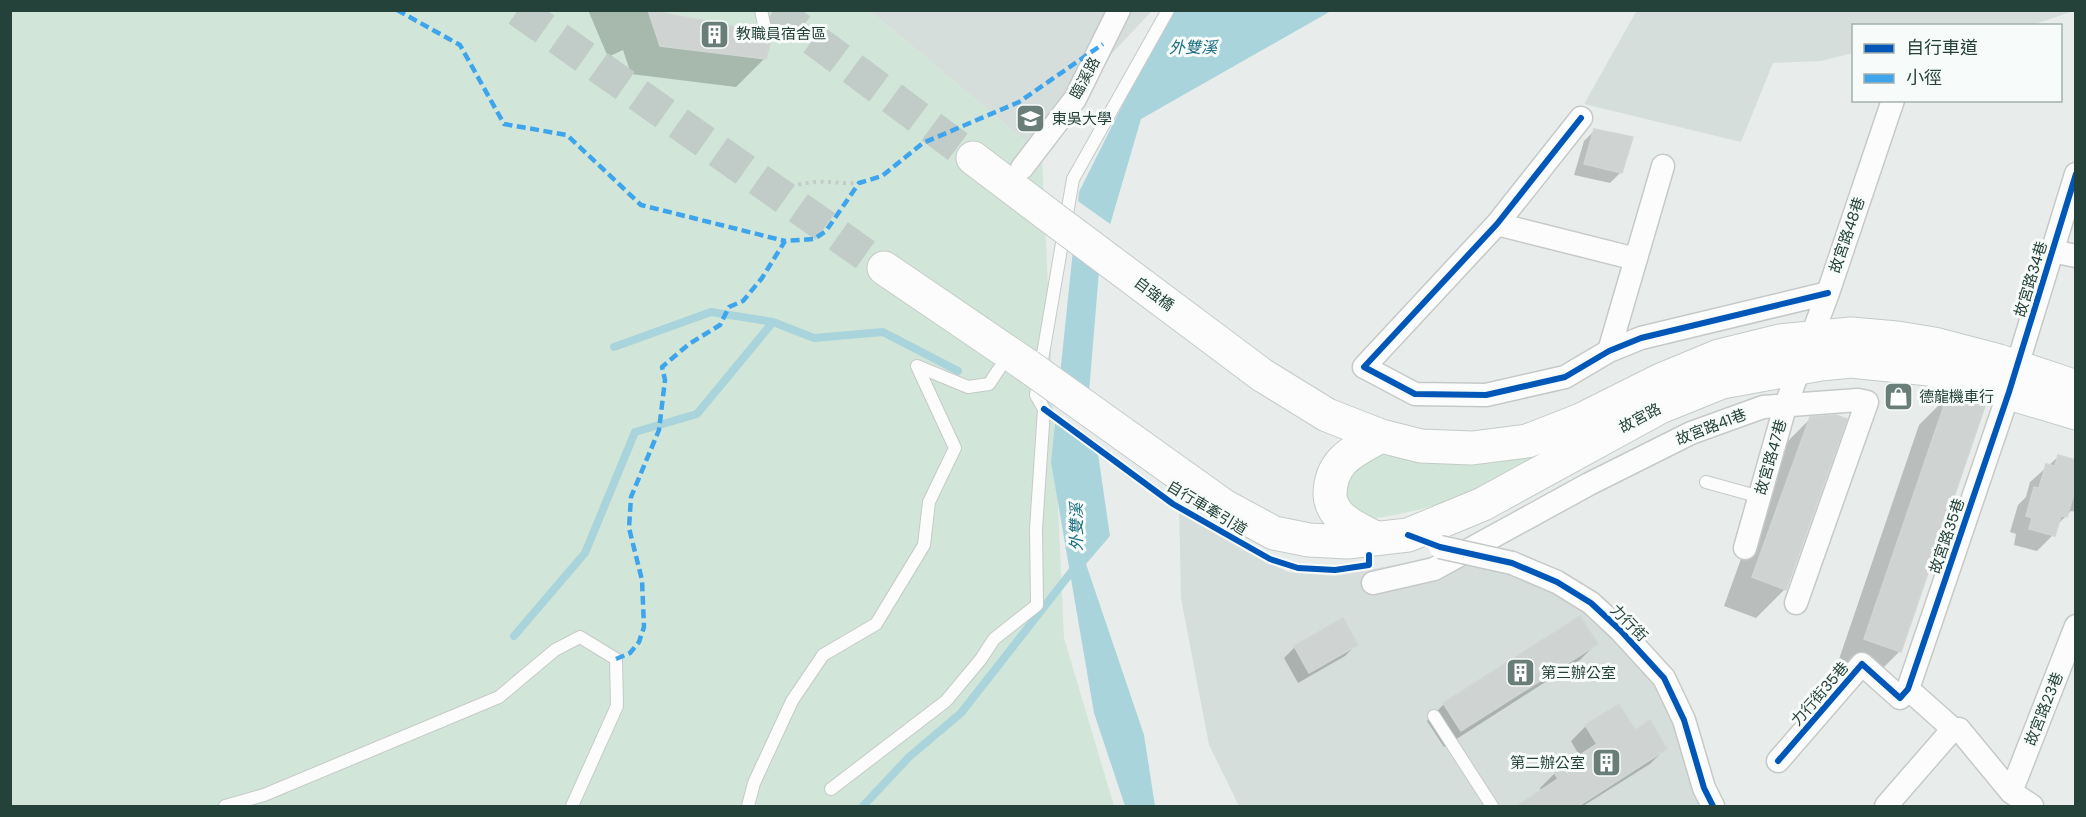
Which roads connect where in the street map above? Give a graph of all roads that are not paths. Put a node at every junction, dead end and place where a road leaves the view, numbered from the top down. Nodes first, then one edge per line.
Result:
1 (761, 10) edge
2 (1119, 10) edge
3 (1167, 10) edge
4 (765, 29) dead end
5 (1892, 102) edge
6 (1581, 118) dead end
7 (973, 158) tunnel mouth
8 (1663, 166) dead end
9 (1022, 168) dead end
10 (2076, 174) edge
11 (1497, 224) junction
12 (2052, 250) junction
13 (2076, 256) edge
14 (1636, 259) junction
15 (884, 268) tunnel mouth
16 (1828, 292) junction
17 (1811, 338) junction
18 (1609, 351) junction
19 (1014, 368) junction
20 (1798, 368) junction
21 (1262, 375) joint
22 (2012, 379) junction
23 (2076, 387) edge
24 (1785, 407) junction
25 (2076, 413) edge
26 (1381, 436) junction
27 (1706, 482) dead end
28 (1760, 497) junction
29 (1408, 535) junction
30 (1375, 538) junction
31 (1745, 548) dead end
32 (1373, 583) dead end
33 (1796, 603) dead end
34 (2076, 626) edge
35 (1908, 688) junction
36 (1434, 716) dead end
37 (1953, 729) junction
38 (1778, 761) dead end
39 (831, 789) dead end
40 (2011, 792) junction
41 (225, 807) edge
42 (572, 807) edge
43 (748, 807) edge
44 (1492, 807) edge
45 (1713, 807) edge
46 (1886, 807) edge
47 (2032, 807) edge

1 - 4 lane
2 - 9 street, 臨溪路
3 - 39 lane
5 - 16 street, 故宮路48巷
6 - 11 street
7 - 21 main road, 自強橋, bridge
8 - 14 street
10 - 12 street, 故宮路34巷
11 - 14 street
11 - 18 street
12 - 13 street
12 - 22 street, 故宮路34巷
14 - 18 street
15 - 19 main road
16 - 17 street, 故宮路48巷
16 - 18 street
17 - 20 street, 故宮路48巷
17 - 22 main road, 故宮路
17 - 26 main road, 故宮路
19 - 30 main road, 故宮路, bridge
19 - 43 lane
20 - 22 main road, 故宮路
20 - 24 street, 故宮路47巷
20 - 29 main road, 故宮路
21 - 26 main road, 故宮路
22 - 23 main road, 故宮路
22 - 25 main road, 故宮路
22 - 35 street, 故宮路35巷
24 - 28 street, 故宮路47巷
24 - 32 street, 故宮路41巷
24 - 33 street, 故宮路41巷
26 - 30 main road
27 - 28 lane
28 - 31 street, 故宮路47巷
29 - 30 main road, 故宮路
29 - 45 street, 力行街, bridge
34 - 40 street, 故宮路23巷
35 - 37 street
35 - 38 street, 力行街35巷
36 - 44 lane
37 - 40 street
37 - 46 street
40 - 47 street
41 - 42 lane

